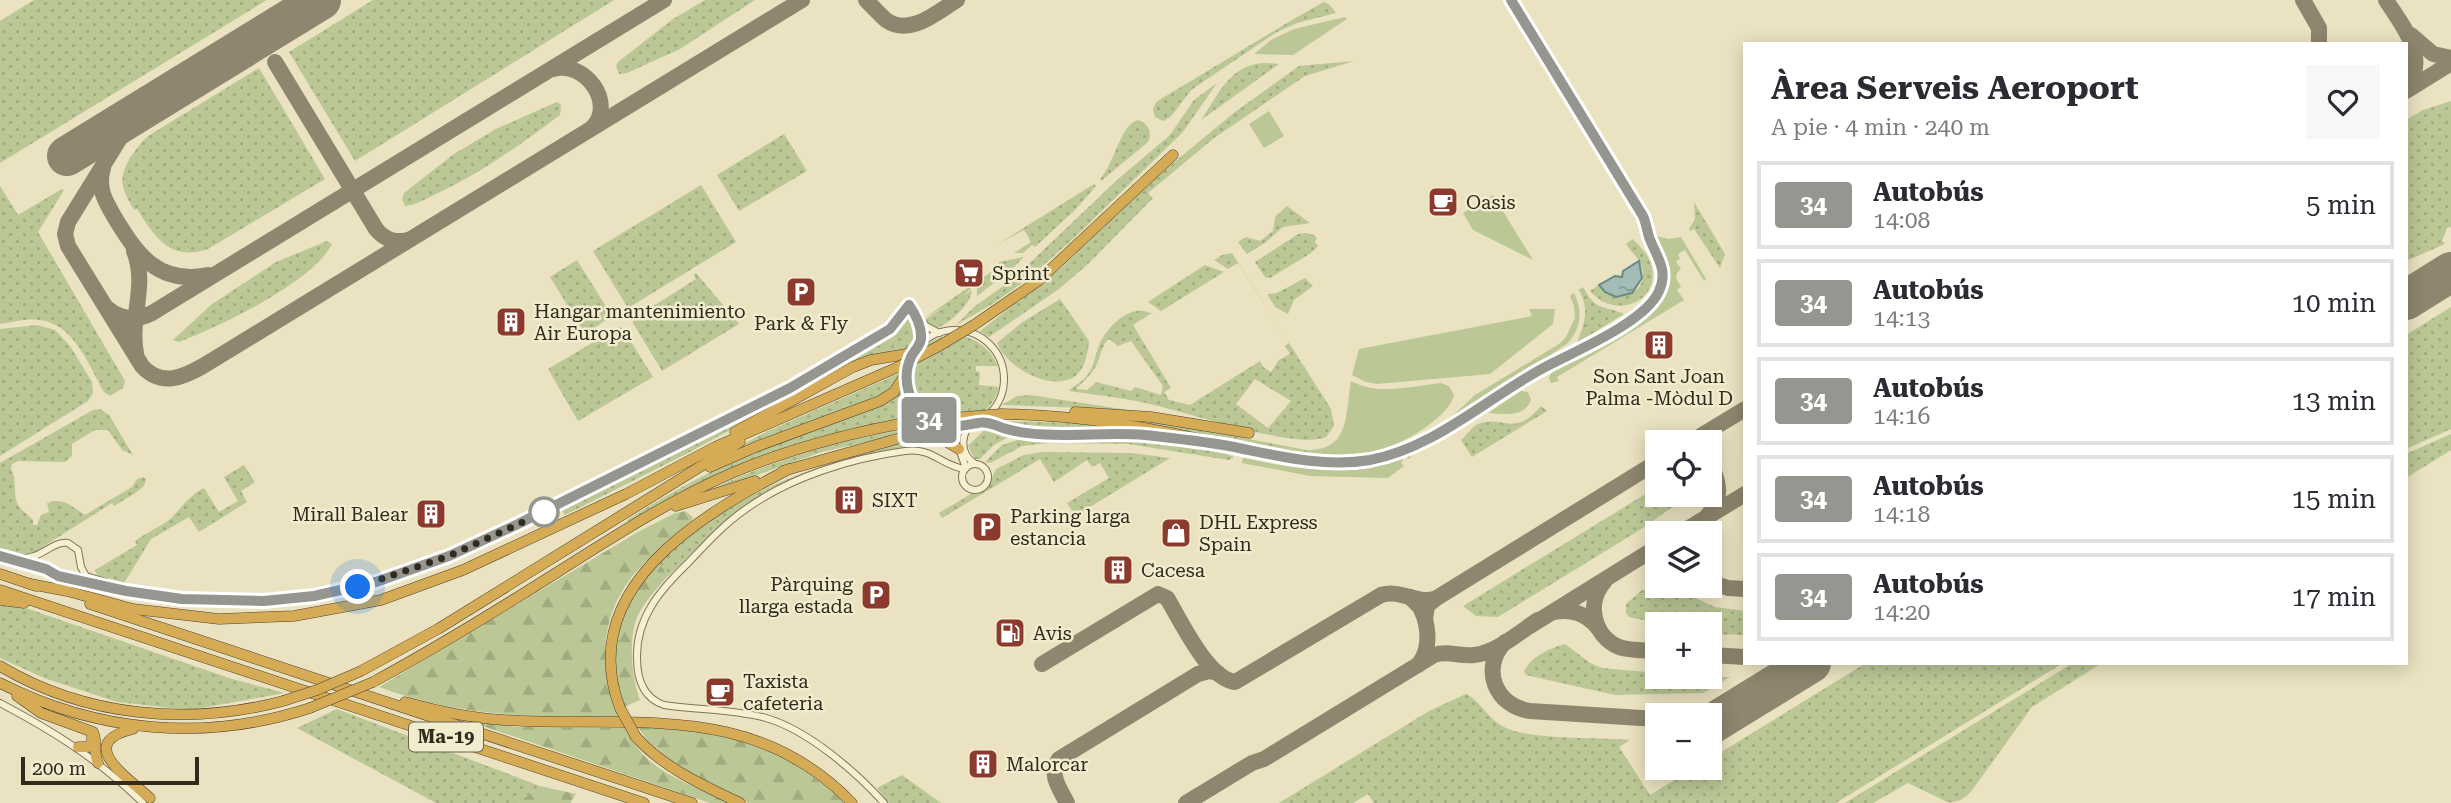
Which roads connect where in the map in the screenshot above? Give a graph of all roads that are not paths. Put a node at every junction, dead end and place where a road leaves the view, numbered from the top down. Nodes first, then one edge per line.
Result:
1 (1173, 155) dead end
2 (916, 315) junction
3 (939, 333) junction
4 (917, 347) junction
5 (903, 370) junction
6 (793, 412) junction
7 (1033, 415) junction
8 (943, 426) junction
9 (969, 426) junction
10 (1249, 433) dead end
11 (905, 437) junction
12 (1228, 446) dead end
13 (715, 447) junction
14 (959, 450) junction
15 (976, 464) junction
16 (955, 467) junction
17 (965, 468) junction
18 (789, 469) junction
19 (962, 478) junction
20 (668, 488) junction
21 (655, 512) junction
22 (50, 549) junction
23 (0, 556) edge
24 (80, 561) junction
25 (52, 573) junction
26 (0, 574) edge
27 (62, 577) junction
28 (30, 584) junction
29 (0, 590) edge
30 (145, 593) junction
31 (0, 600) edge
32 (114, 628) junction
33 (0, 666) edge
34 (0, 683) edge
35 (377, 699) junction
36 (0, 703) edge
37 (139, 727) junction
38 (88, 729) junction
39 (78, 747) junction
40 (98, 763) junction
41 (149, 802) edge
42 (644, 803) edge
43 (692, 803) edge
44 (740, 803) edge
45 (852, 803) edge
46 (884, 803) edge

1 - 5 highway, bridge
2 - 3 street
2 - 4 street
2 - 30 street
3 - 4 street
3 - 9 street
4 - 5 street
4 - 13 highway
5 - 6 highway
5 - 8 street
5 - 20 highway
6 - 13 highway
6 - 20 highway
7 - 10 highway
7 - 12 highway
7 - 21 highway, bridge
8 - 9 street
8 - 11 highway
8 - 14 street
9 - 15 street
11 - 14 highway
11 - 18 highway
13 - 28 highway
14 - 17 street
15 - 17 street
15 - 19 street
16 - 17 street
16 - 19 street
16 - 46 street
17 - 19 street
18 - 21 highway
18 - 44 highway, bridge
20 - 33 highway, bridge
21 - 37 highway, bridge
22 - 23 street
22 - 24 street
22 - 25 street
23 - 25 street
24 - 27 street
24 - 30 street
25 - 27 street
26 - 28 highway, Ma-19
27 - 30 street
28 - 35 highway, Ma-19
29 - 32 highway, Ma-19
31 - 32 highway
32 - 42 highway, Ma-19
34 - 37 highway
34 - 38 highway
35 - 43 highway, Ma-19
35 - 45 highway
36 - 39 street
37 - 41 highway
38 - 39 highway
38 - 40 highway
39 - 40 street
40 - 41 street

